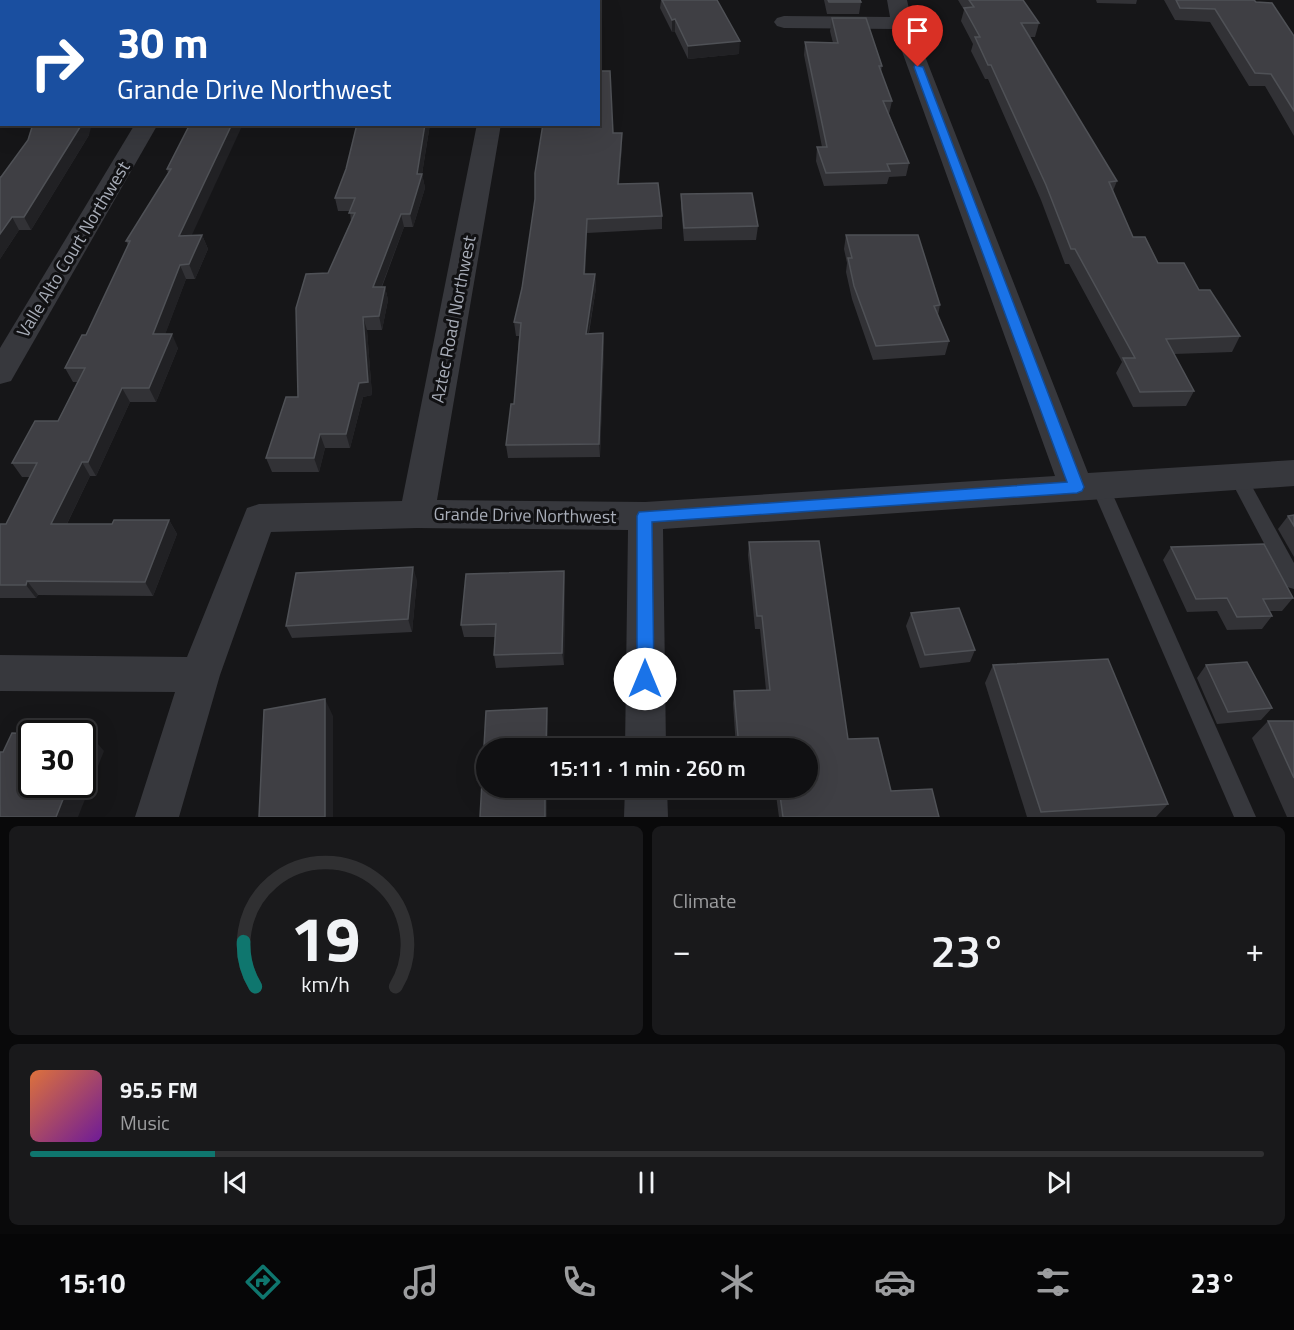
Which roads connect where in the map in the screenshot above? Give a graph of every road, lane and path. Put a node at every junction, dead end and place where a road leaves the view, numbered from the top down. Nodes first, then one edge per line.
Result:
1 (899, 11) edge
2 (783, 22) dead end
3 (146, 126) edge
4 (489, 126) edge
5 (1, 370) edge
6 (1294, 473) edge
7 (1237, 476) junction
8 (1088, 487) junction
9 (417, 514) junction
10 (645, 516) junction
11 (1294, 581) edge
12 (0, 673) edge
13 (200, 675) junction
14 (646, 738) edge
15 (646, 798) edge
16 (158, 817) edge
17 (646, 817) edge
18 (1245, 817) edge

1 - 2 street
1 - 8 street
3 - 5 street, Valle Alto Court Northwest
4 - 9 street, Aztec Road Northwest
6 - 7 street, Grande Drive Northwest
7 - 8 street, Grande Drive Northwest
7 - 11 lane
8 - 10 street, Grande Drive Northwest
8 - 18 lane
9 - 10 street, Grande Drive Northwest
9 - 13 street, Grande Drive Northwest
10 - 14 street
12 - 13 street
13 - 16 street
15 - 17 street

